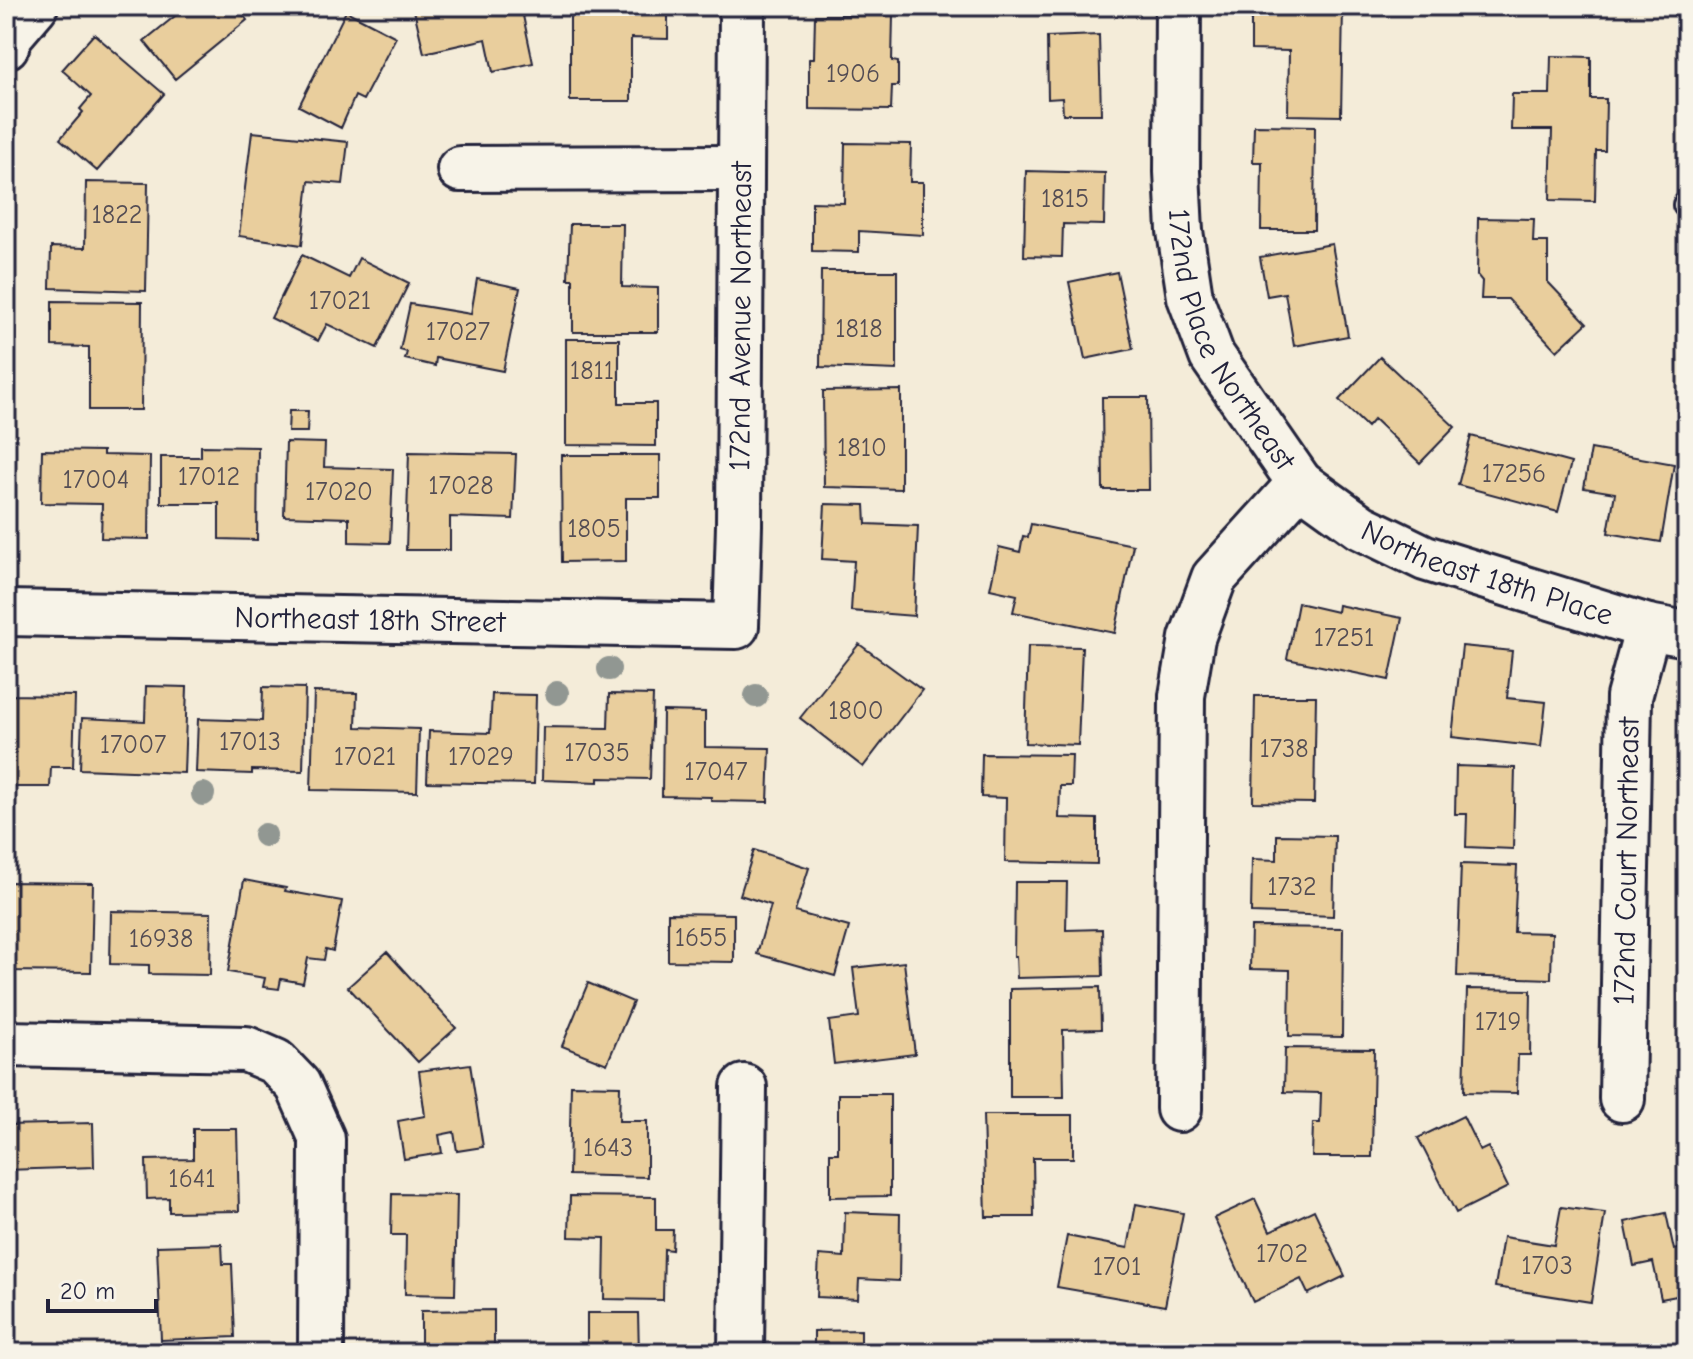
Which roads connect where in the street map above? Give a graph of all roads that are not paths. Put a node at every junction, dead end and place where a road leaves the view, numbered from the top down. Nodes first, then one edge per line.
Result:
1 (742, 6) edge
2 (1178, 6) edge
3 (741, 168) junction
4 (460, 169) dead end
5 (1300, 483) junction
6 (6, 613) edge
7 (736, 626) joint
8 (1667, 630) edge
9 (6, 1044) edge
10 (744, 1087) dead end
11 (1622, 1099) dead end
12 (1179, 1109) dead end
13 (321, 1353) edge
14 (741, 1353) edge

1 - 3 street, 172nd Avenue Northeast
2 - 5 street, 172nd Place Northeast
3 - 4 street
3 - 7 street, 172nd Avenue Northeast
5 - 8 street, Northeast 18th Place
5 - 12 street, 172nd Place Northeast
6 - 7 street, Northeast 18th Street
8 - 11 street, 172nd Court Northeast
9 - 13 street
10 - 14 street

